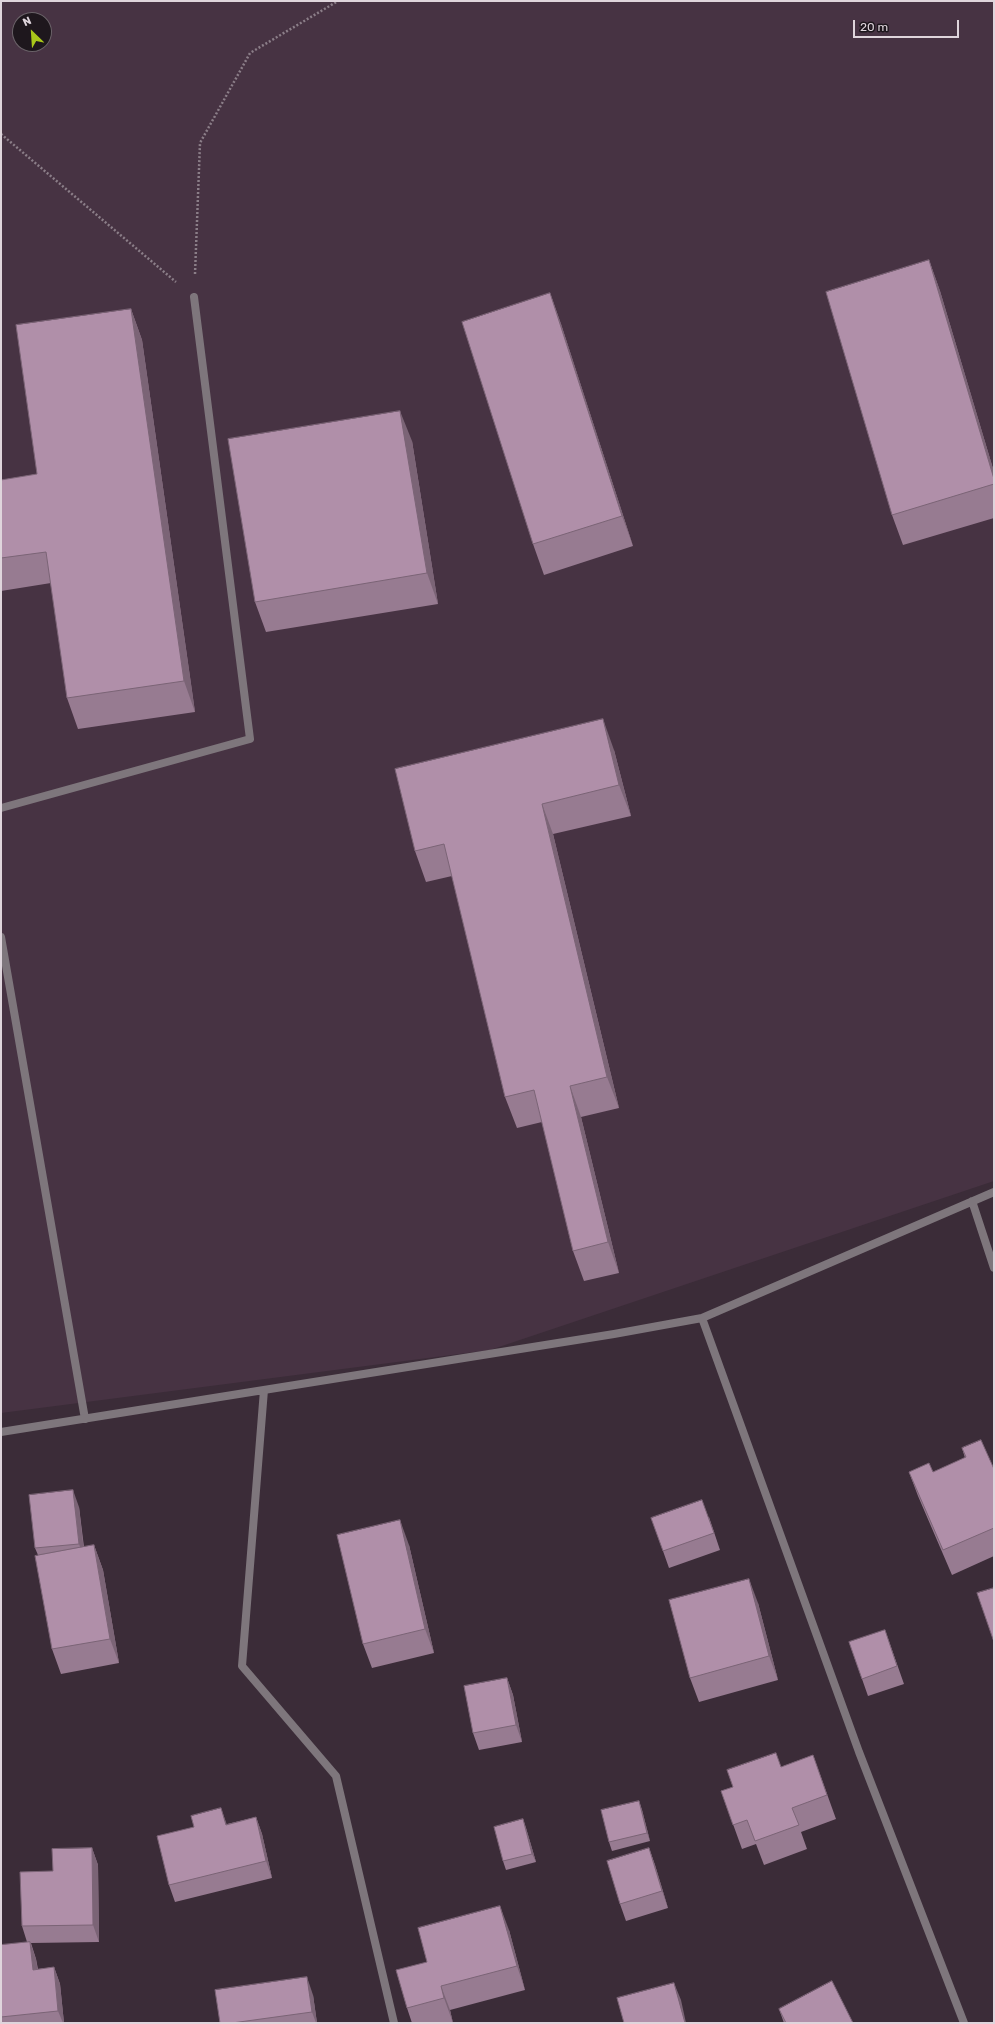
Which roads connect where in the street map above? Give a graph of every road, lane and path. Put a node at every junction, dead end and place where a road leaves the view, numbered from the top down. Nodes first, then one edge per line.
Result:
1 (338, 1) edge
2 (1, 134) edge
3 (194, 297) junction
4 (1, 808) edge
5 (1, 938) edge
6 (994, 1192) edge
7 (972, 1201) junction
8 (994, 1268) edge
9 (702, 1318) junction
10 (264, 1390) junction
11 (85, 1419) junction
12 (1, 1432) edge
13 (394, 2023) edge
14 (964, 2023) edge

1 - 3 path
2 - 3 path
3 - 4 street
5 - 11 street
6 - 7 street
7 - 8 street
7 - 9 street
9 - 10 street
9 - 14 street
10 - 11 street
10 - 13 street
11 - 12 street

